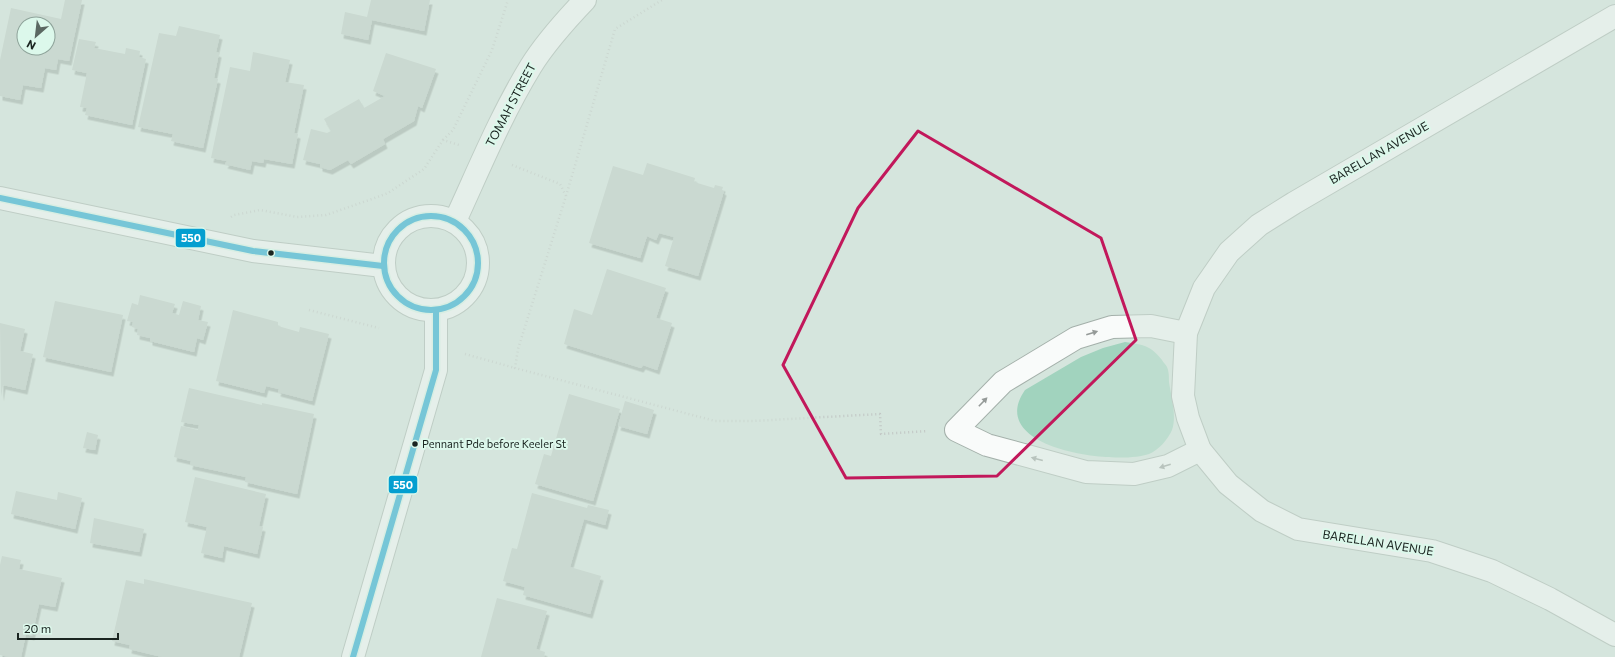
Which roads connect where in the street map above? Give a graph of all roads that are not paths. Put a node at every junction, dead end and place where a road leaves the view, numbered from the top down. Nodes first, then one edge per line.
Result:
1 (585, 0) edge
2 (1615, 16) edge
3 (0, 198) edge
4 (455, 222) junction
5 (383, 266) junction
6 (436, 310) junction
7 (1186, 333) junction
8 (1200, 450) junction
9 (1615, 635) edge
10 (353, 657) edge

1 - 4 street, TOMAH STREET
2 - 7 street, BARELLAN AVENUE
3 - 5 street
4 - 5 street
4 - 6 street
5 - 6 street
6 - 10 street
7 - 8 street, BARELLAN AVENUE
8 -> 7 street
8 - 9 street, BARELLAN AVENUE

